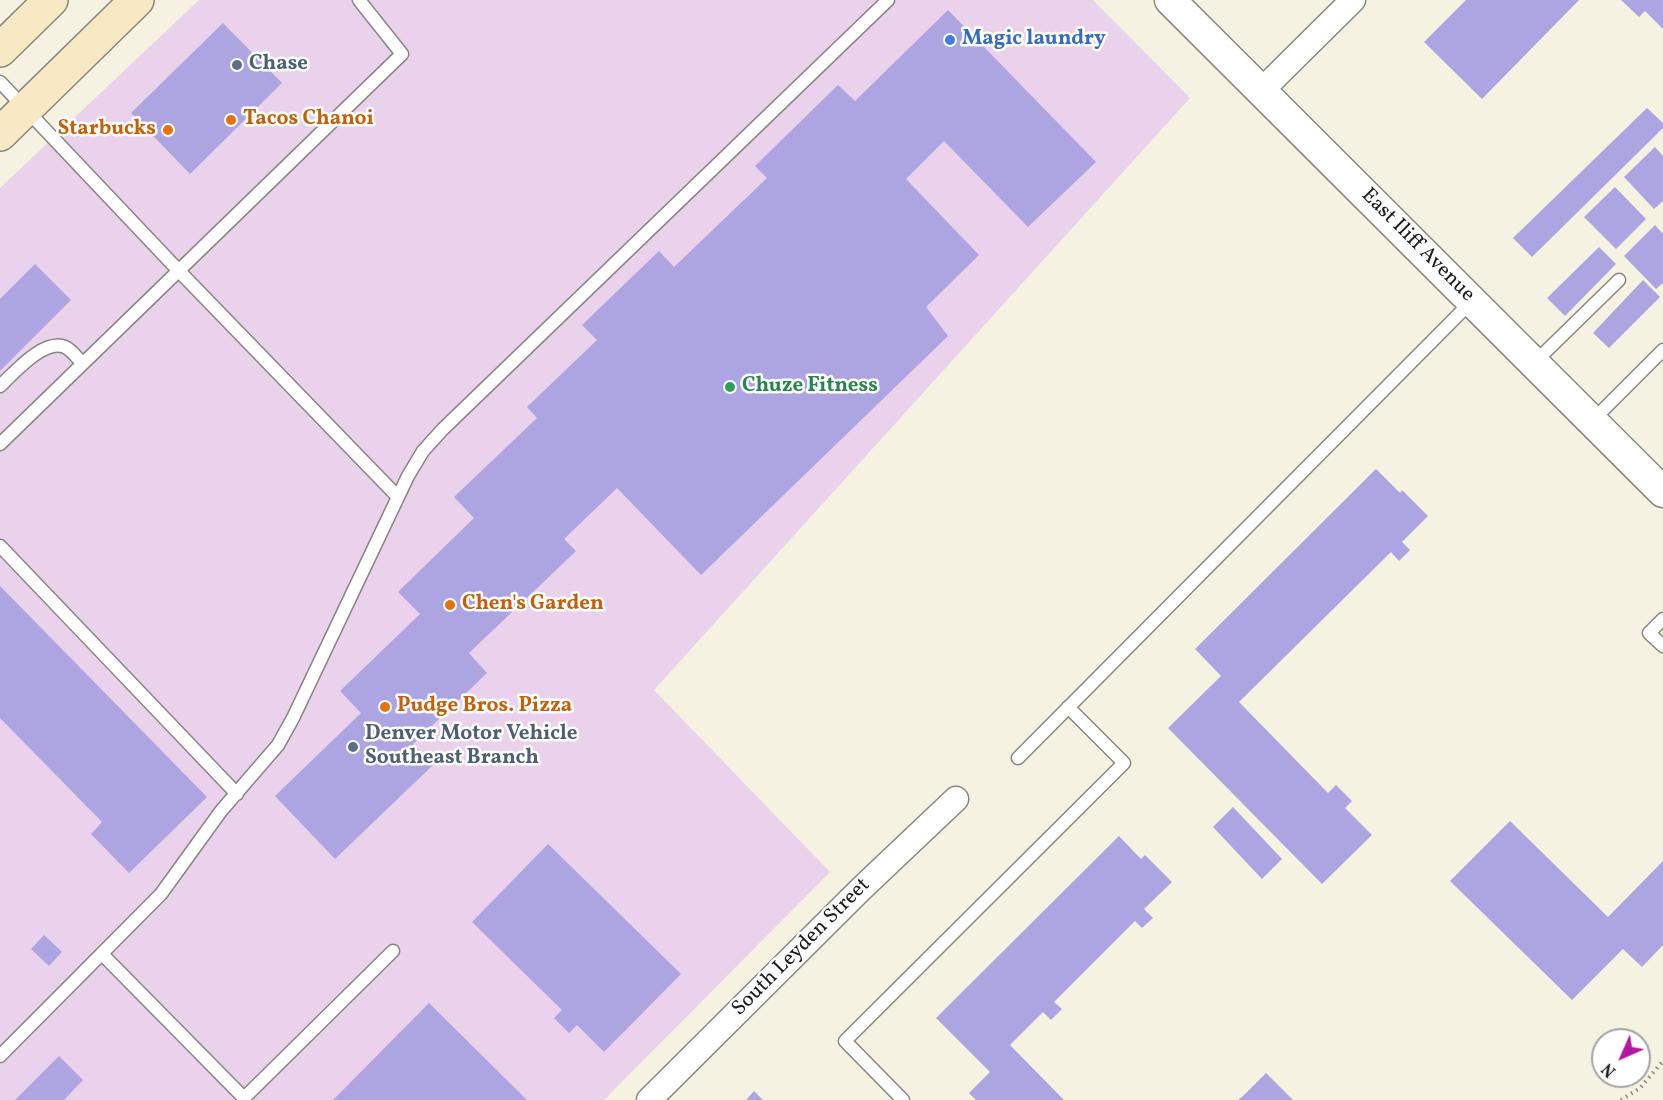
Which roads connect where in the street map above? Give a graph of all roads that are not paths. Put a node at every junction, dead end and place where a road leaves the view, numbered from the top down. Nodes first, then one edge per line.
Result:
1 (51, 0) edge
2 (138, 0) edge
3 (359, 0) edge
4 (888, 0) edge
5 (1170, 0) edge
6 (1353, 0) edge
7 (0, 50) edge
8 (0, 82) edge
9 (1261, 91) junction
10 (26, 108) junction
11 (0, 134) edge
12 (178, 270) junction
13 (1619, 280) dead end
14 (1472, 301) junction
15 (1663, 350) edge
16 (82, 363) junction
17 (1534, 363) junction
18 (0, 386) edge
19 (1592, 421) junction
20 (0, 444) edge
21 (1663, 492) edge
22 (398, 496) junction
23 (0, 546) edge
24 (1663, 619) edge
25 (1663, 646) edge
26 (1068, 707) junction
27 (1018, 758) dead end
28 (237, 794) junction
29 (956, 799) dead end
30 (393, 951) dead end
31 (102, 954) junction
32 (0, 1056) edge
33 (649, 1100) edge
34 (903, 1100) edge

1 - 7 main road
2 - 10 main road
3 - 12 lane
4 - 22 lane
5 - 9 street, East Iliff Avenue
6 - 9 street
8 - 10 lane
9 - 14 street, East Iliff Avenue
10 - 11 main road
10 - 12 lane
12 - 16 lane
12 - 22 lane
13 - 17 lane
14 - 17 street, East Iliff Avenue
14 - 26 lane
15 - 19 lane
16 - 18 lane
16 - 20 lane
17 - 19 street, East Iliff Avenue
19 - 21 street, East Iliff Avenue
22 - 28 lane
23 - 28 lane
24 - 25 lane
26 - 27 lane
26 - 34 lane
28 - 31 lane
29 - 33 street, South Leyden Street
30 - 31 lane
31 - 32 lane

